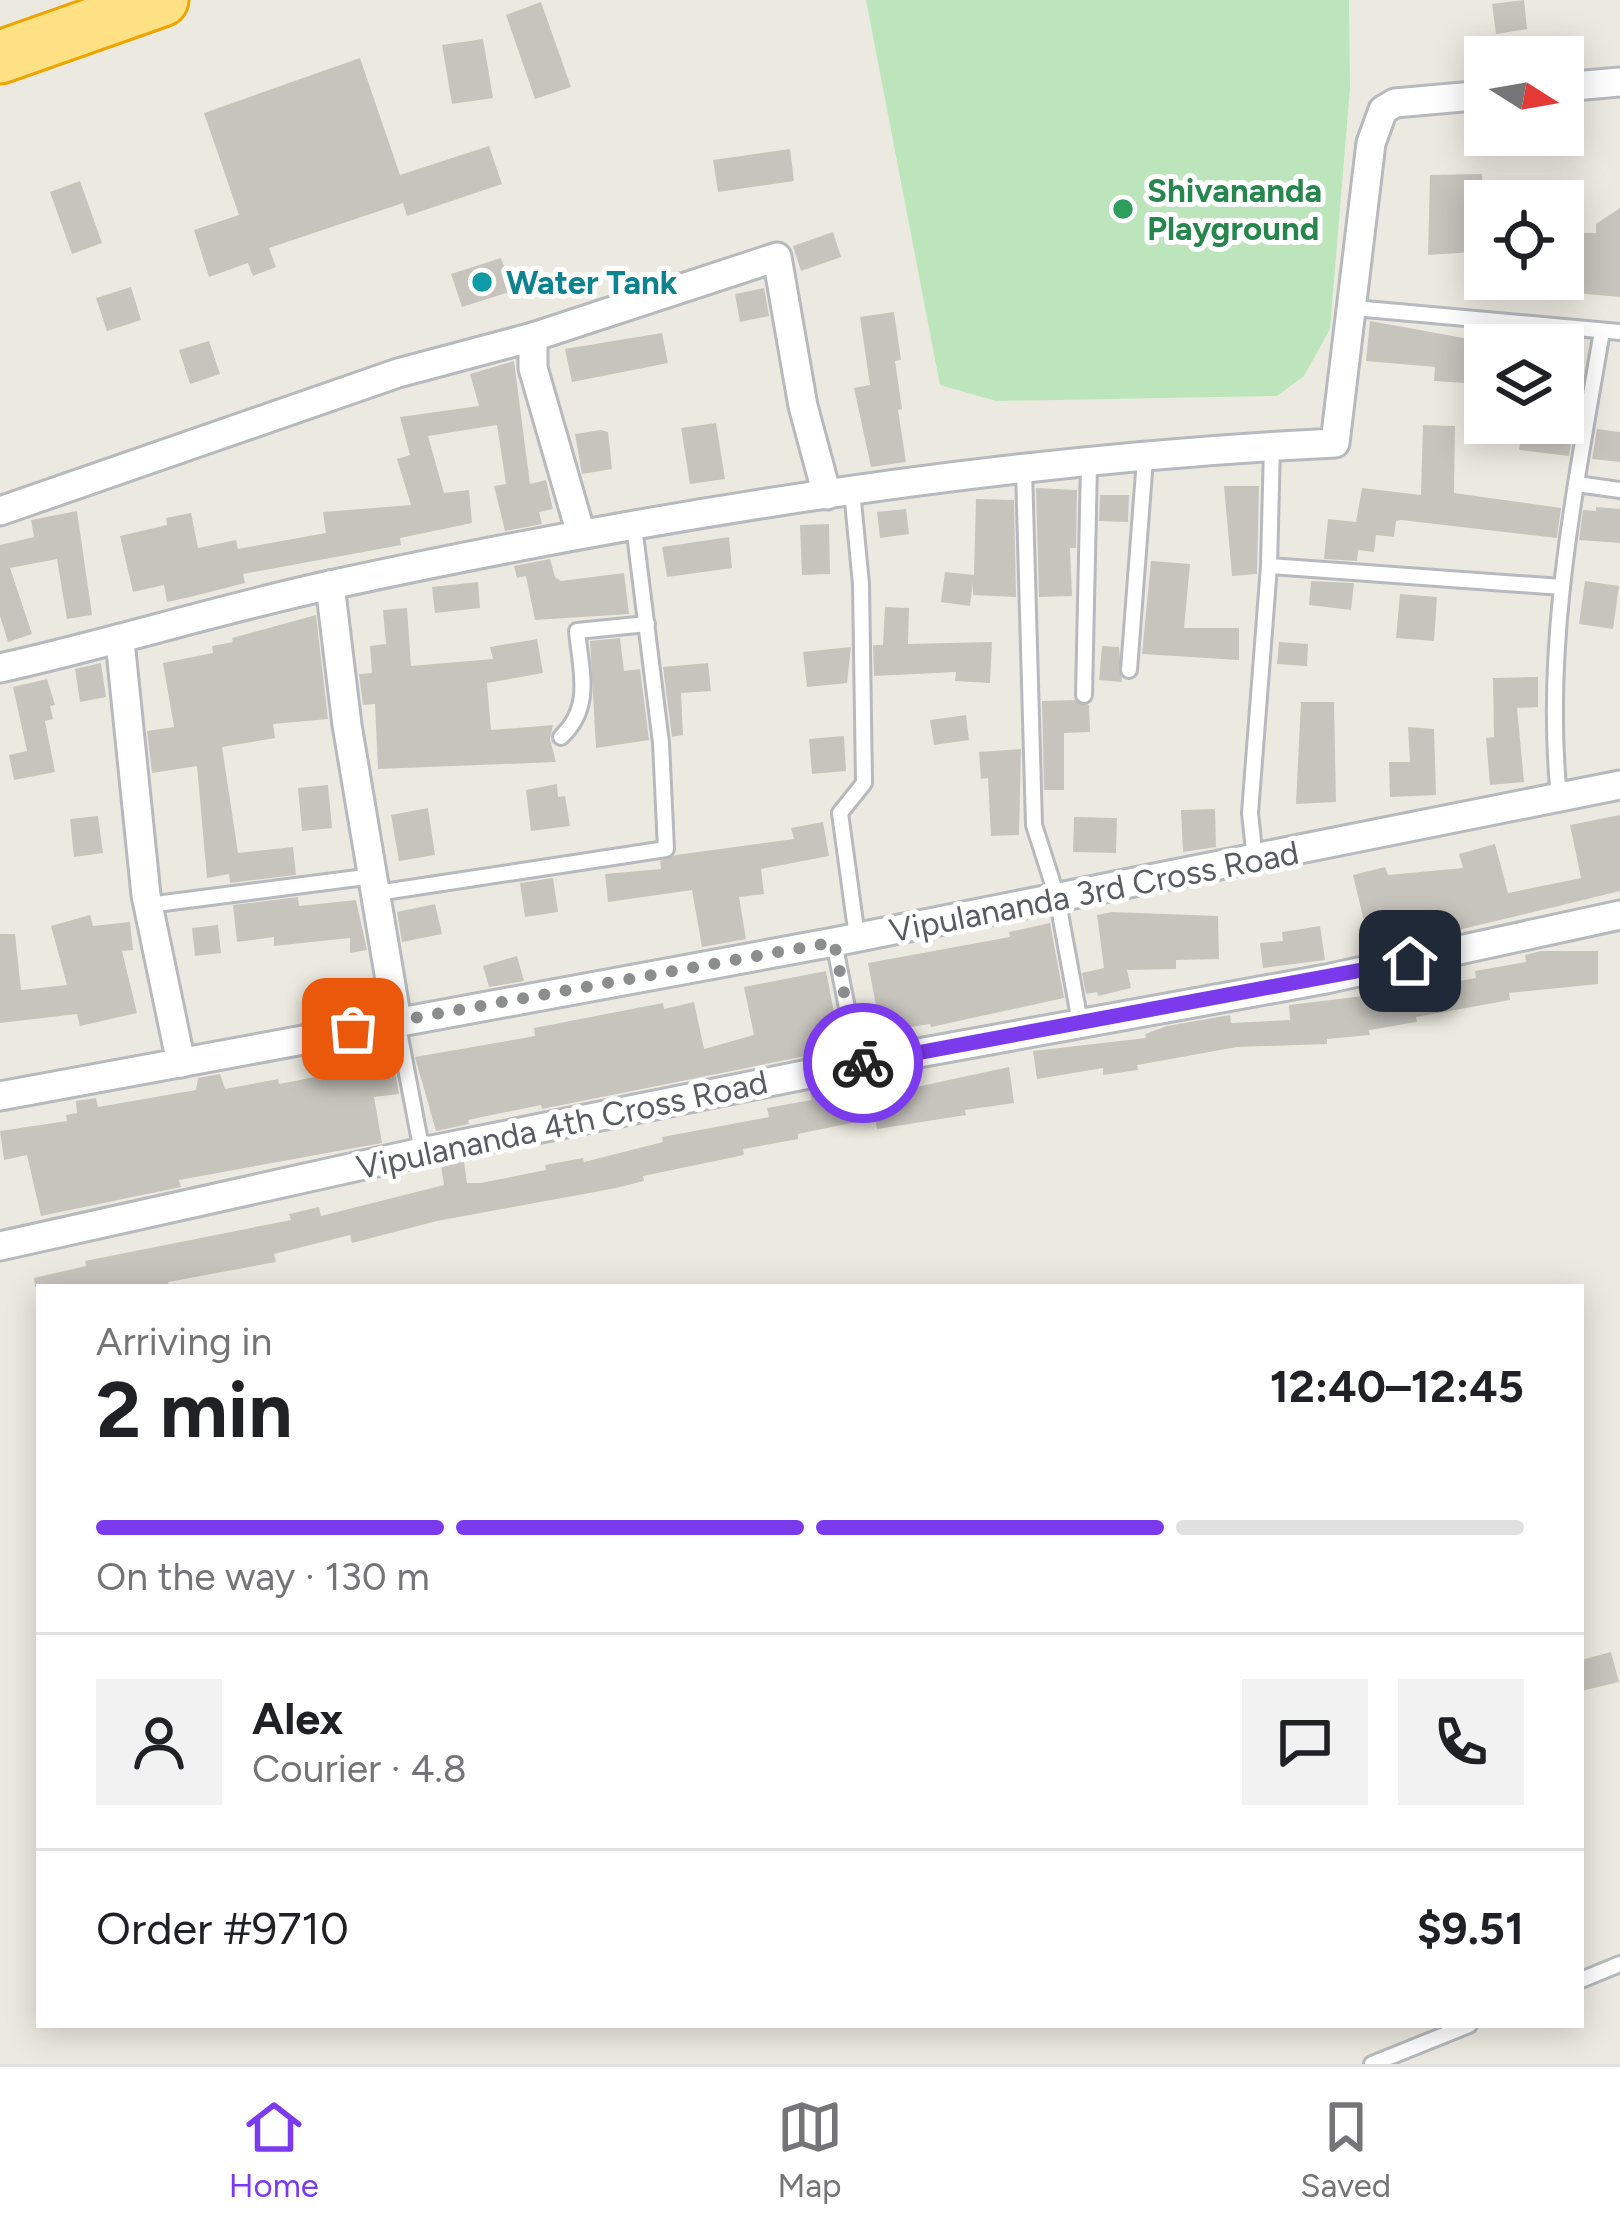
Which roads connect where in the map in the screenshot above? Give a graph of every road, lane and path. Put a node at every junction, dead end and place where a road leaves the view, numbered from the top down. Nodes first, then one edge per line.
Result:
1 (61, 0) edge
2 (162, 0) edge
3 (0, 22) edge
4 (0, 57) edge
5 (1620, 82) edge
6 (1584, 85) edge
7 (1464, 96) edge
8 (1354, 308) junction
9 (1602, 332) junction
10 (1620, 332) edge
11 (533, 337) junction
12 (1273, 446) junction
13 (1145, 459) junction
14 (1089, 464) junction
15 (1024, 470) junction
16 (1576, 484) junction
17 (1620, 490) edge
18 (839, 493) junction
19 (0, 511) edge
20 (634, 526) junction
21 (581, 534) junction
22 (1269, 566) junction
23 (331, 585) junction
24 (1562, 587) junction
25 (647, 624) junction
26 (120, 641) junction
27 (0, 668) edge
28 (1129, 670) dead end
29 (1084, 694) dead end
30 (561, 737) dead end
31 (1620, 785) edge
32 (1560, 797) junction
33 (1255, 860) junction
34 (375, 884) junction
35 (1057, 897) junction
36 (148, 905) junction
37 (1620, 916) edge
38 (846, 939) junction
39 (397, 1021) junction
40 (1080, 1022) junction
41 (181, 1063) junction
42 (858, 1064) junction
43 (0, 1096) edge
44 (422, 1152) junction
45 (0, 1246) edge
46 (1620, 1964) edge
47 (1584, 1979) edge
48 (1462, 2028) edge
49 (1372, 2064) edge

1 - 3 highway
2 - 4 highway
5 - 6 street
7 - 8 street
8 - 9 lane
8 - 12 street
9 - 10 lane
9 - 16 lane
11 - 18 street
11 - 19 street
11 - 21 street
12 - 13 street
12 - 22 lane
13 - 14 street
13 - 28 lane
14 - 15 street
14 - 29 lane
15 - 18 street
15 - 35 lane
16 - 17 lane
16 - 24 lane
18 - 20 street
18 - 38 lane
20 - 21 street
20 - 25 lane
21 - 23 street
22 - 24 lane
22 - 33 lane
23 - 26 street
23 - 34 street
24 - 32 lane
25 - 30 lane
25 - 34 lane
26 - 27 street
26 - 36 street
31 - 32 street, Vipulananda 3rd Cross Road
32 - 33 street, Vipulananda 3rd Cross Road
33 - 35 street, Vipulananda 3rd Cross Road
34 - 36 lane
34 - 39 street
35 - 38 street, Vipulananda 3rd Cross Road
35 - 40 lane
36 - 41 street
37 - 40 street, Vipulananda 4th Cross Road
38 - 39 street, Vipulananda 3rd Cross Road
38 - 42 lane
39 - 41 street, Vipulananda 3rd Cross Road
39 - 44 lane
40 - 42 street, Vipulananda 4th Cross Road
41 - 43 street, Vipulananda 3rd Cross Road
42 - 44 street, Vipulananda 4th Cross Road
44 - 45 street, Vipulananda 4th Cross Road
46 - 47 lane
48 - 49 lane

